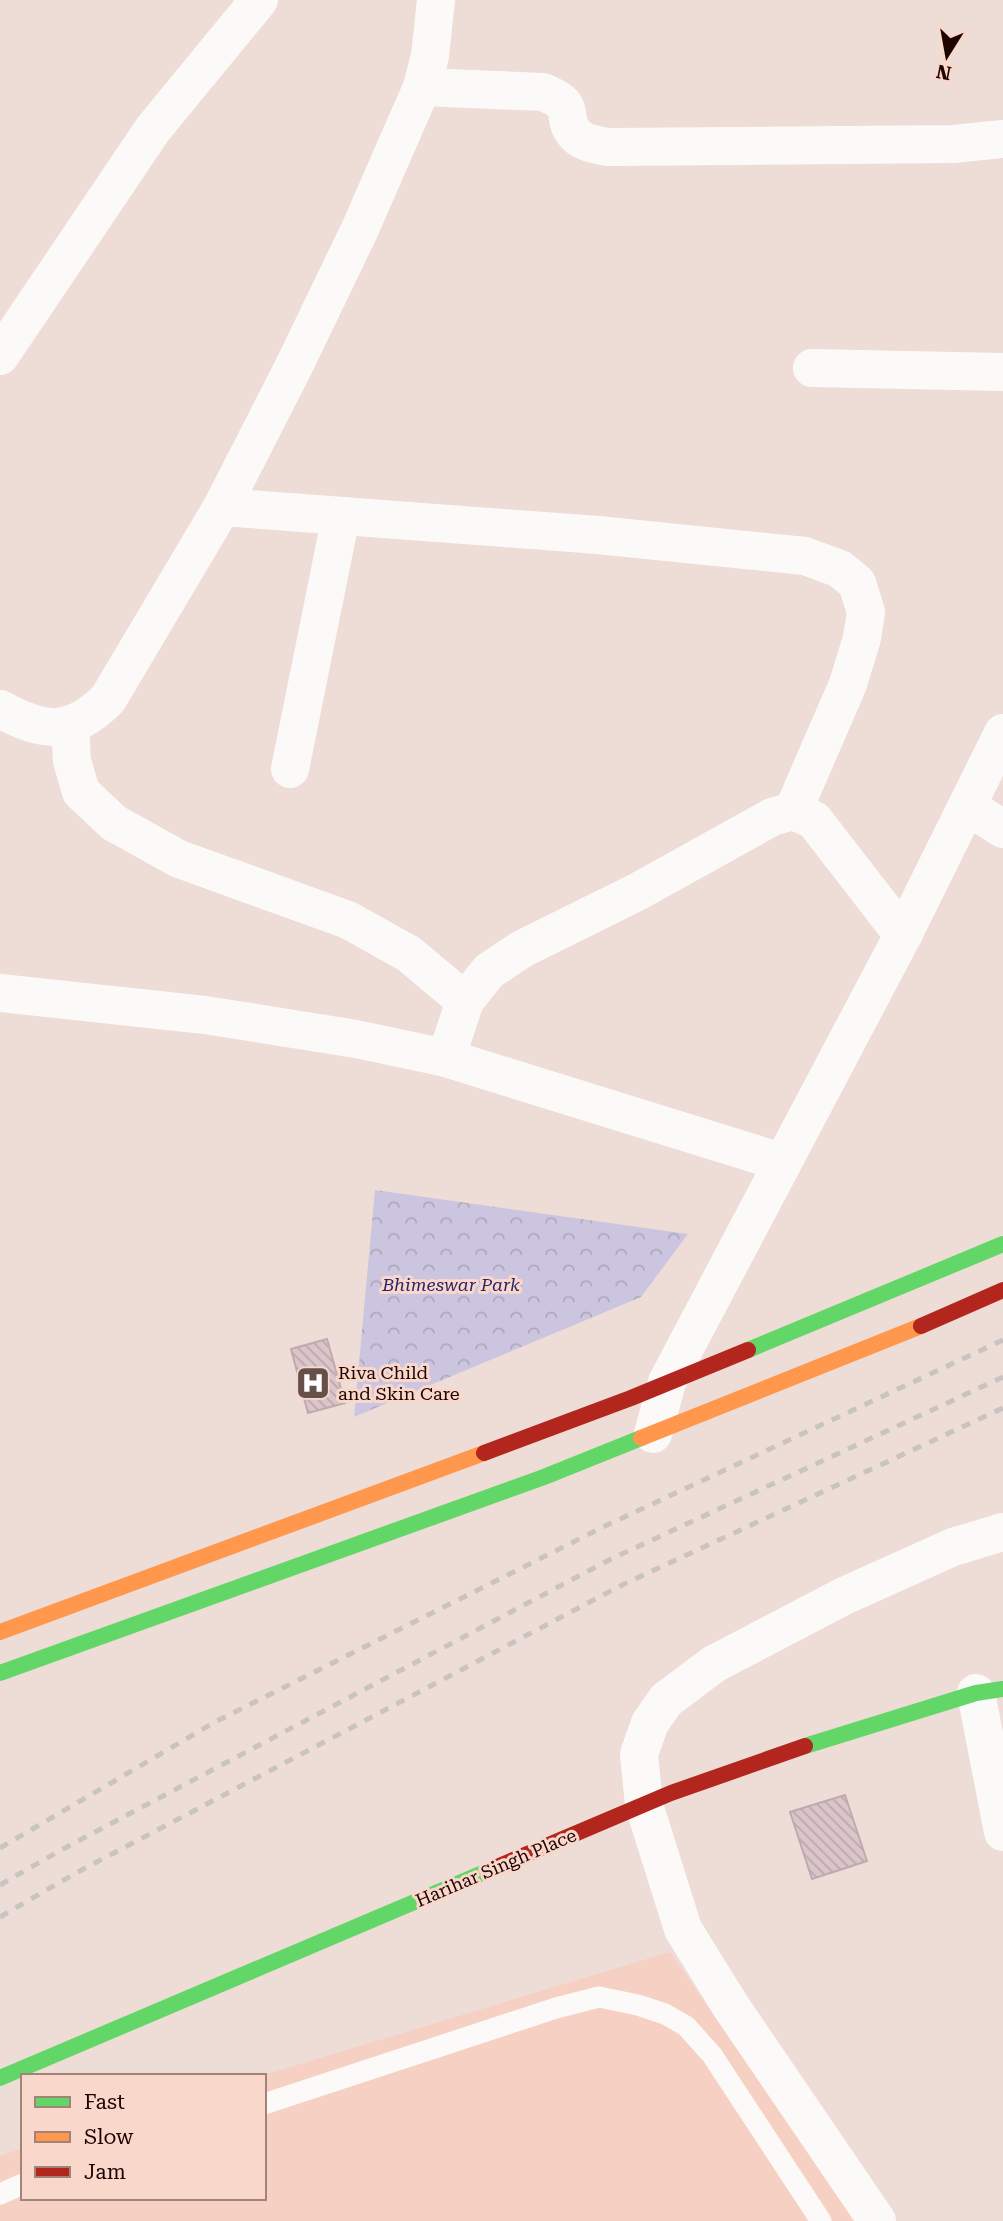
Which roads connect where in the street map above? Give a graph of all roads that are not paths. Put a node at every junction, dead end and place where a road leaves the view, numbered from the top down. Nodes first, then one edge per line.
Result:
1 (259, 0) edge
2 (436, 0) edge
3 (422, 87) junction
4 (1003, 139) edge
5 (0, 356) edge
6 (812, 368) dead end
7 (1003, 372) edge
8 (222, 507) junction
9 (341, 516) junction
10 (0, 709) edge
11 (70, 726) junction
12 (1003, 733) edge
13 (290, 769) dead end
14 (967, 806) junction
15 (793, 811) junction
16 (1003, 829) edge
17 (903, 935) junction
18 (0, 993) edge
19 (465, 1001) junction
20 (446, 1058) junction
21 (781, 1163) junction
22 (1003, 1244) edge
23 (1003, 1290) edge
24 (667, 1382) junction
25 (653, 1434) junction
26 (1003, 1532) edge
27 (0, 1632) edge
28 (0, 1673) edge
29 (990, 1691) edge
30 (644, 1805) junction
31 (1003, 1832) edge
32 (0, 2078) edge
33 (266, 2103) edge
34 (21, 2185) edge
35 (0, 2193) edge
36 (821, 2221) edge
37 (877, 2221) edge

1 - 5 street
2 - 3 street
3 - 4 street
3 - 8 street
6 - 7 street
8 - 9 street
8 - 11 street
9 - 13 street
9 - 15 street
10 - 11 street
11 - 19 street
12 - 14 street
14 - 16 street
14 - 17 street
15 - 17 street
15 - 19 street
17 - 21 street
18 - 20 street
19 - 20 street
20 - 21 street
21 - 24 street
22 - 24 street
23 - 25 street
24 - 25 street
24 - 27 street
25 - 28 street
26 - 30 street
29 - 30 street, Harihar Singh Place
29 - 31 street
30 - 32 street, Harihar Singh Place
30 - 37 street
33 - 36 lane
34 - 35 lane

